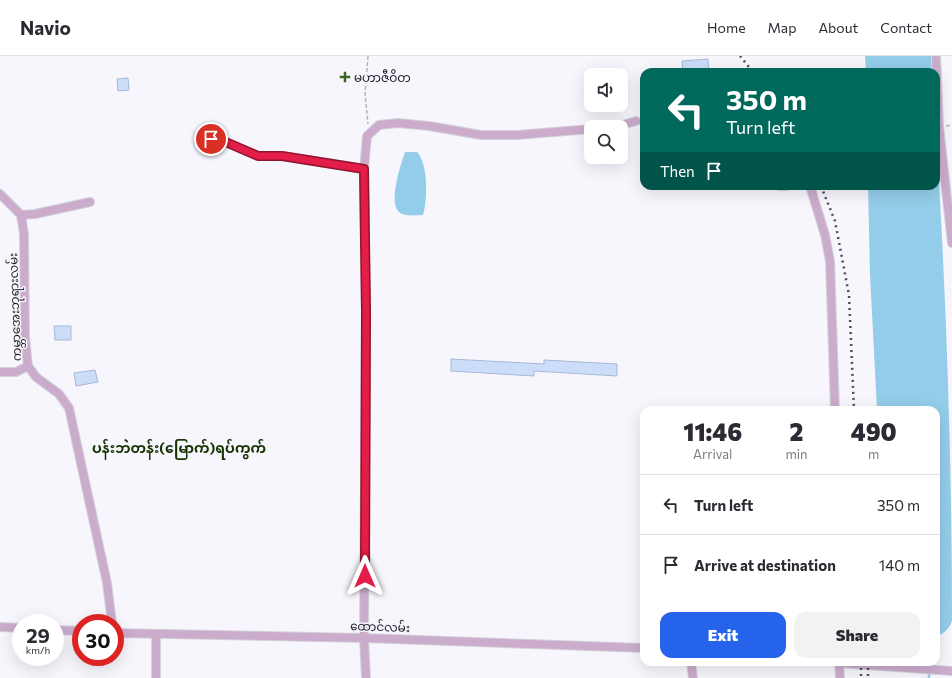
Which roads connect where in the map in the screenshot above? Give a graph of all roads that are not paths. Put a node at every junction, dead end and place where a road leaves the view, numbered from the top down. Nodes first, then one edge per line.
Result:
1 (936, 56) edge
2 (937, 68) edge
3 (636, 121) dead end
4 (628, 123) edge
5 (584, 130) edge
6 (940, 135) edge
7 (200, 139) dead end
8 (364, 169) junction
9 (811, 190) edge
10 (0, 194) edge
11 (90, 202) dead end
12 (21, 215) junction
13 (952, 243) edge
14 (28, 366) junction
15 (0, 372) edge
16 (835, 406) edge
17 (111, 614) edge
18 (0, 628) edge
19 (12, 628) edge
20 (124, 633) edge
21 (156, 634) junction
22 (364, 638) junction
23 (640, 648) edge
24 (692, 666) edge
25 (839, 666) edge
26 (887, 666) edge
27 (952, 670) edge
28 (156, 678) edge
29 (366, 678) edge
30 (693, 678) edge
31 (840, 678) edge

1 - 2 street
3 - 4 street
5 - 8 street
6 - 13 street
7 - 8 street
8 - 22 street
9 - 16 street
10 - 12 street
11 - 12 street
12 - 14 street, ကမ္ဘာအေးဘုရားလမ်း
14 - 15 street
14 - 17 street, ကမ္ဘာအေးဘုရားလမ်း
18 - 19 street
20 - 21 street, ထောင်လမ်း
21 - 22 street, ထောင်လမ်း
21 - 28 street
22 - 23 street, ထောင်လမ်း
22 - 29 street
24 - 30 street
25 - 31 street
26 - 27 street

